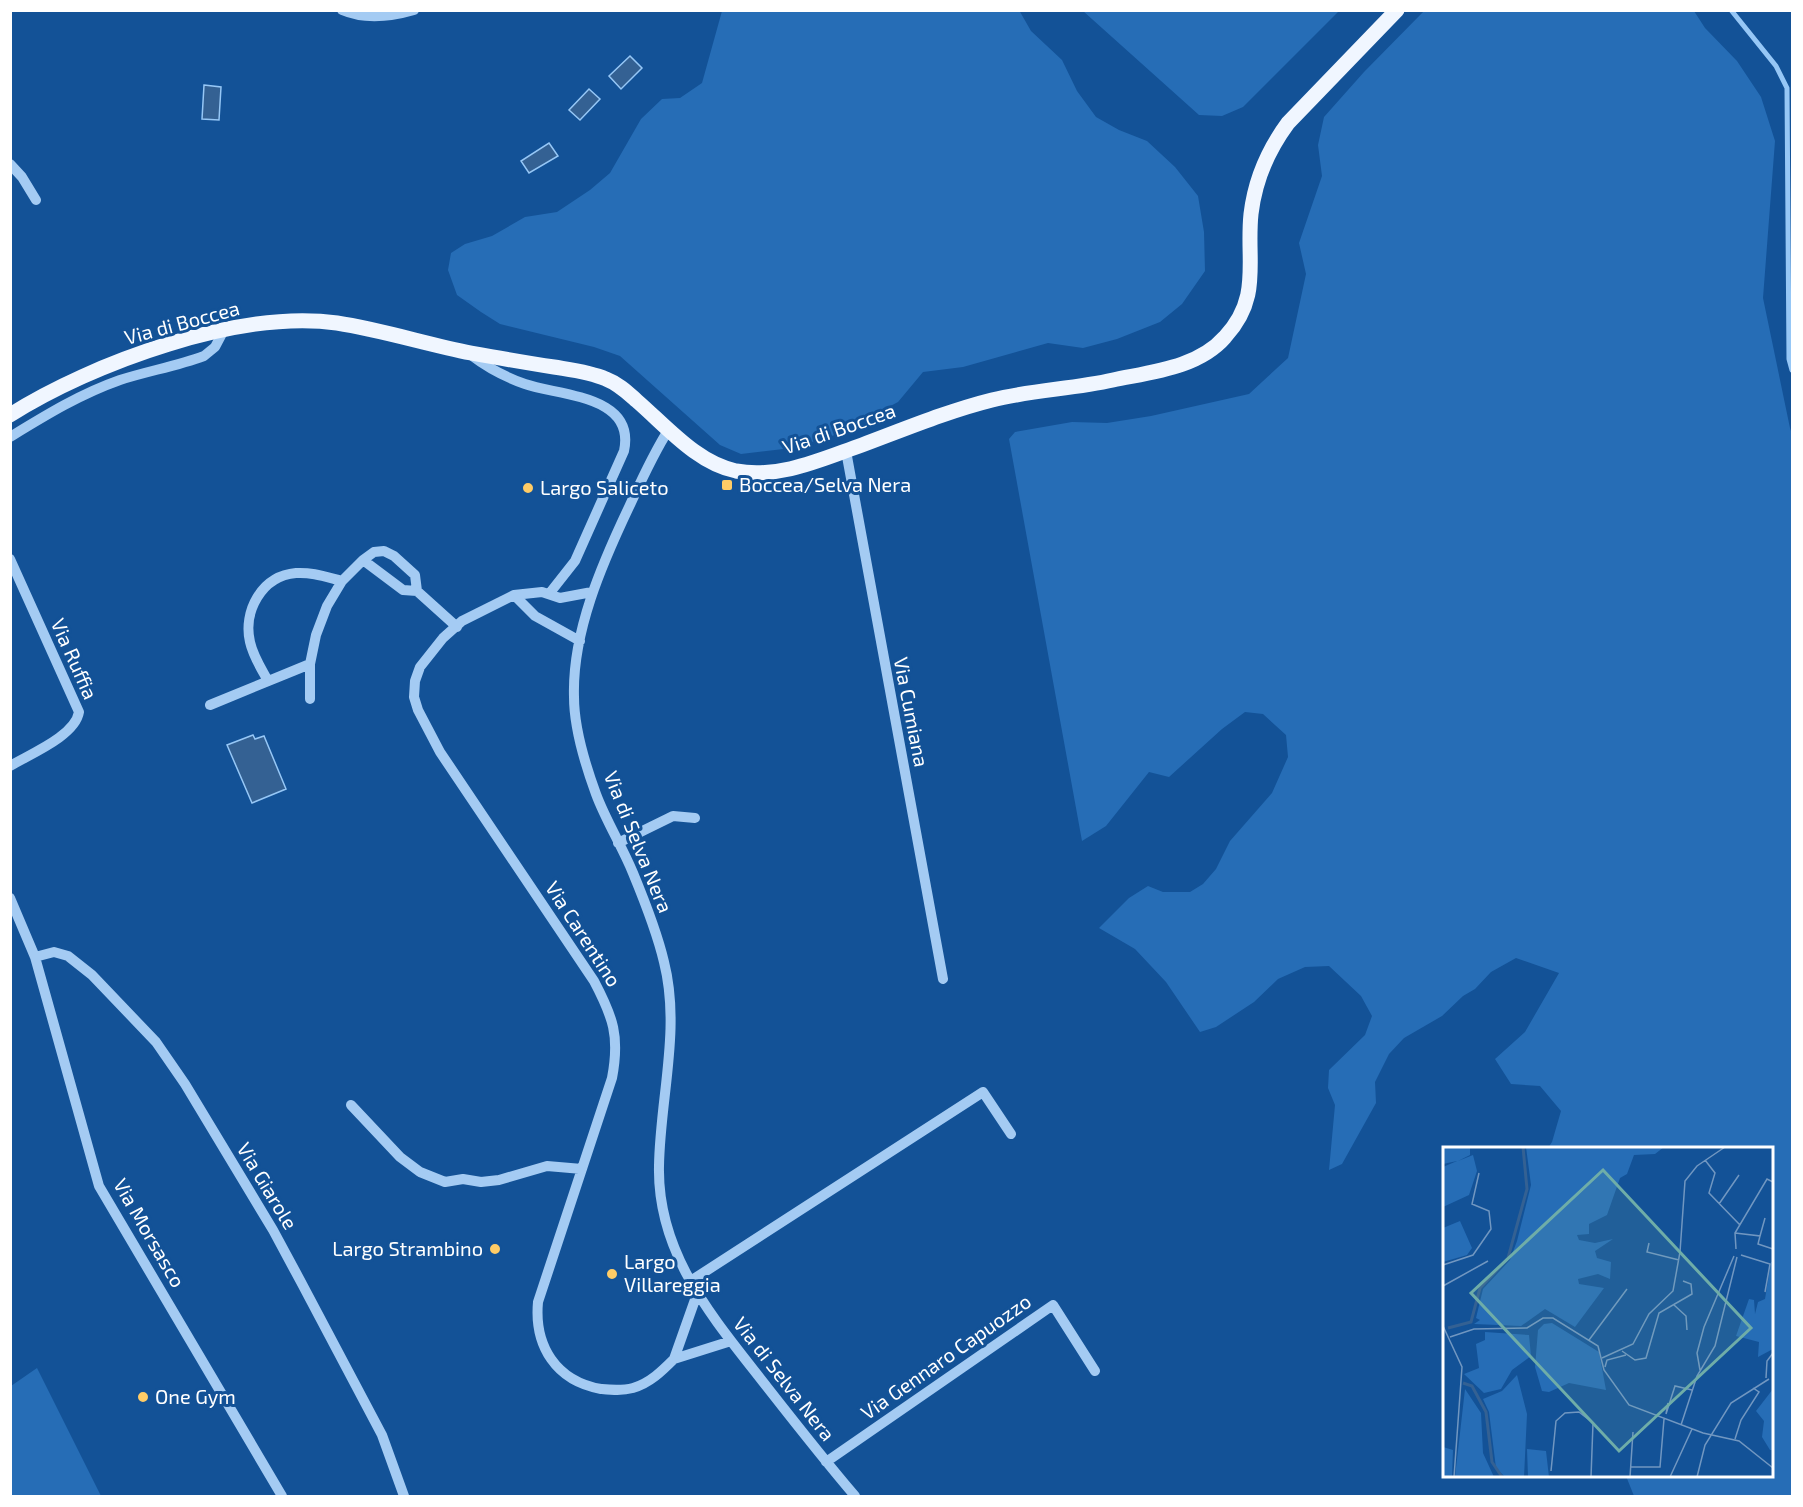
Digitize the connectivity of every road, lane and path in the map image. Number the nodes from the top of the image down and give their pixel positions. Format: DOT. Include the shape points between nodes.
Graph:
graph roads {
  1 [pos="342,10"];
  2 [pos="414,10"];
  3 [pos="1397,10"];
  4 [pos="10,164"];
  5 [pos="36,200"];
  6 [pos="224,330"];
  7 [pos="467,352"];
  8 [pos="13,412"];
  9 [pos="669,429"];
  10 [pos="10,437"];
  11 [pos="846,451"];
  12 [pos="10,559"];
  13 [pos="363,560"];
  14 [pos="13,569"];
  15 [pos="342,581"];
  16 [pos="417,591"];
  17 [pos="592,592"];
  18 [pos="549,594"];
  19 [pos="514,595"];
  20 [pos="456,627"];
  21 [pos="580,641"];
  22 [pos="310,664"];
  23 [pos="268,681"];
  24 [pos="310,699"];
  25 [pos="210,705"];
  26 [pos="10,766"];
  27 [pos="696,818"];
  28 [pos="618,843"];
  29 [pos="10,898"];
  30 [pos="35,957"];
  31 [pos="943,979"];
  32 [pos="351,1105"];
  33 [pos="1011,1134"];
  34 [pos="582,1169"];
  35 [pos="689,1282"];
  36 [pos="697,1294"];
  37 [pos="731,1341"];
  38 [pos="674,1359"];
  39 [pos="1095,1371"];
  40 [pos="826,1462"];
  41 [pos="282,1497"];
  42 [pos="404,1497"];
  43 [pos="855,1497"];
  1 -- 2 [label="street" via="364,16 391,16"];
  3 -- 11 [label="main road, Via di Boccea" via="1288,123 1273,144 1255,188 1248,297 1238,321 1218,345 1189,362 1108,381 993,400"];
  4 -- 5 [label="street"];
  6 -- 7 [label="main road, Via di Boccea" via="297,321 336,323"];
  6 -- 8 [label="main road, Via di Boccea" via="88,374"];
  6 -- 10 [label="street" via="215,347 204,356 87,393"];
  7 -- 9 [label="main road, Via di Boccea" via="585,372 608,380"];
  7 -- 18 [label="street" via="488,368 516,380 596,402 612,412 625,432 624,452 575,561"];
  9 -- 11 [label="main road, Via di Boccea" via="711,462 747,472 777,472"];
  9 -- 17 [label="street, Via di Selva Nera" via="622,520"];
  11 -- 31 [label="street, Via Cumiana"];
  12 -- 14 [label="street, Via Ruffia"];
  13 -- 15 [label="street"];
  13 -- 16 [label="street" via="403,590"];
  13 -- 16 [label="street" via="374,552 394,556 415,575"];
  14 -- 26 [label="street, Via Ruffia" via="79,712 63,735"];
  15 -- 22 [label="street" via="327,606"];
  15 -- 23 [label="street" via="315,573 293,573 275,580 255,599 249,612 250,643"];
  16 -- 20 [label="street"];
  17 -- 18 [label="street, Via Carentino" via="560,598"];
  17 -- 21 [label="street, Via di Selva Nera"];
  18 -- 19 [label="street, Via Carentino"];
  19 -- 20 [label="street, Via Carentino"];
  19 -- 21 [label="street" via="535,616"];
  20 -- 34 [label="street, Via Carentino" via="420,667 415,681 417,710 440,752 594,981 607,1005 615,1035 612,1078"];
  21 -- 28 [label="street, Via di Selva Nera" via="573,698 578,728 596,795"];
  22 -- 23 [label="street"];
  22 -- 24 [label="street"];
  23 -- 25 [label="street"];
  27 -- 28 [label="street" via="673,816"];
  28 -- 35 [label="street, Via di Selva Nera" via="633,873 665,964 670,1045 658,1168 671,1241"];
  29 -- 30 [label="street, Via Morsasco"];
  30 -- 41 [label="street, Via Morsasco" via="99,1186"];
  30 -- 42 [label="street, Via Giarole" via="54,952 68,956 92,975 156,1042 179,1075 301,1282 382,1435"];
  32 -- 34 [label="street" via="400,1157 420,1172 445,1182 499,1180 547,1166"];
  33 -- 35 [label="street" via="983,1092"];
  34 -- 38 [label="street, Via Carentino" via="538,1302 536,1318 542,1344 568,1377 590,1387 612,1390 646,1382"];
  35 -- 36 [label="street, Via di Selva Nera"];
  36 -- 37 [label="street, Via di Selva Nera"];
  36 -- 38 [label="street"];
  37 -- 38 [label="street, Via Carentino"];
  37 -- 40 [label="street, Via di Selva Nera"];
  39 -- 40 [label="street, Via Gennaro Capuozzo" via="1053,1305"];
  40 -- 43 [label="street, Via di Selva Nera"];
}
